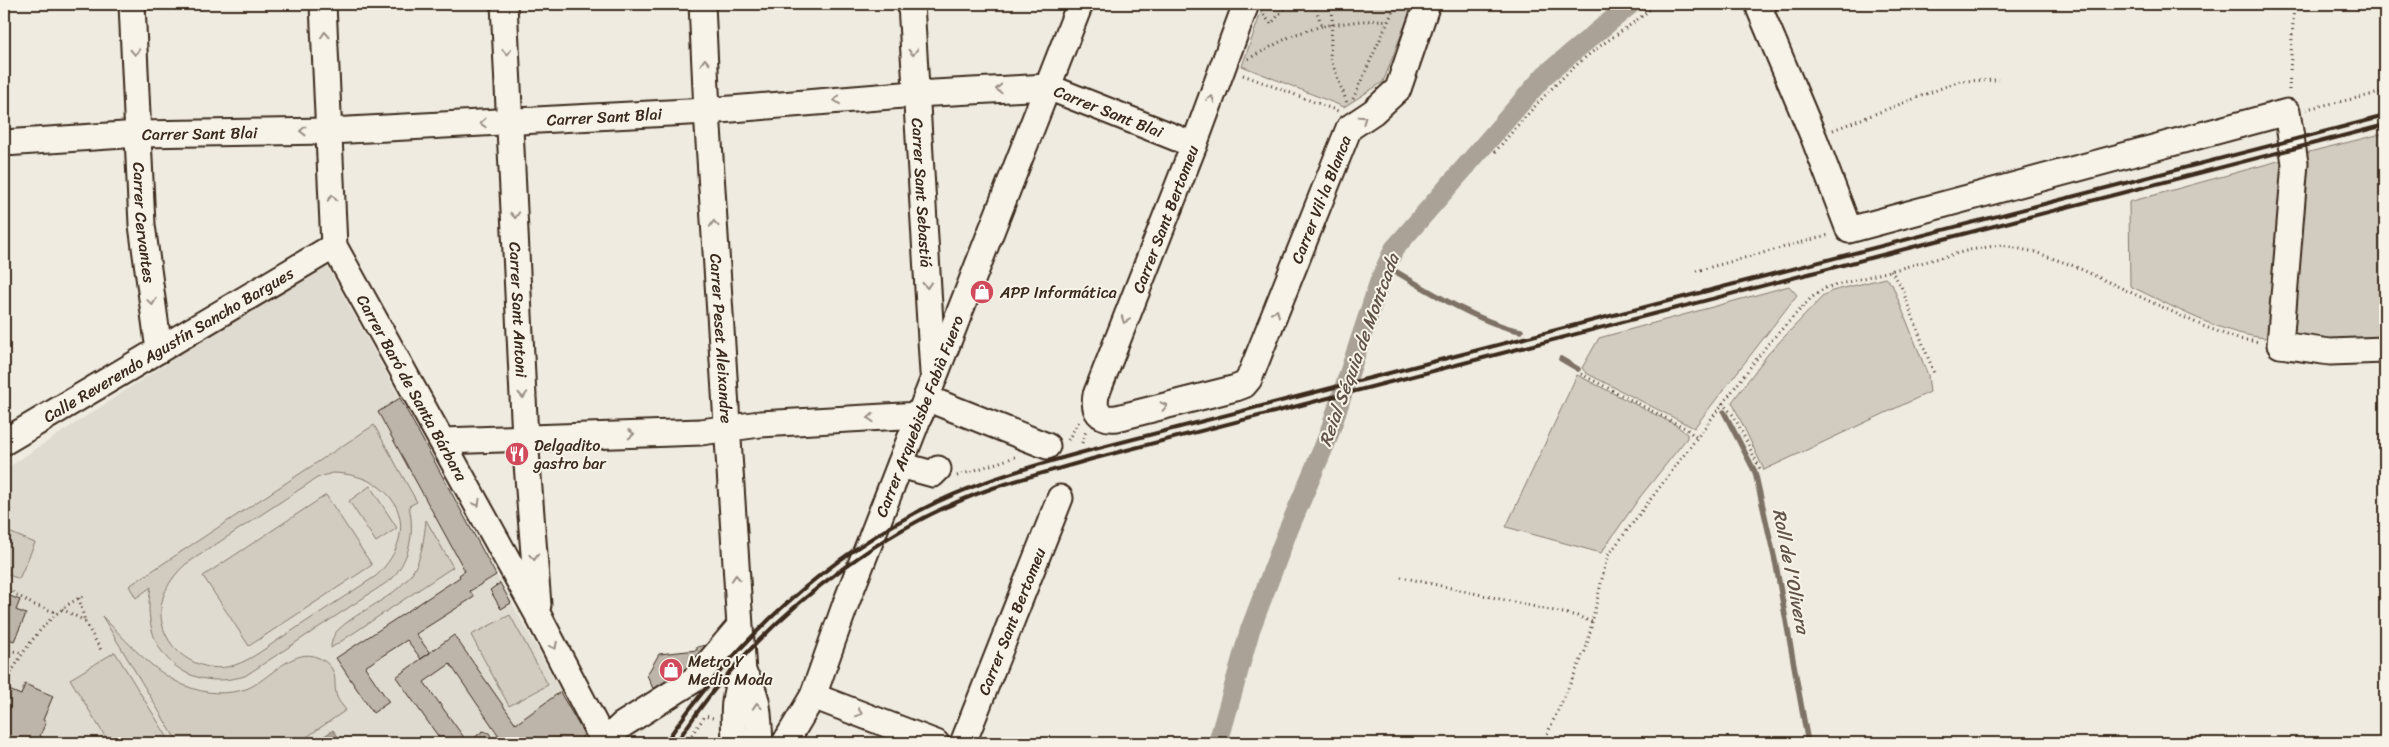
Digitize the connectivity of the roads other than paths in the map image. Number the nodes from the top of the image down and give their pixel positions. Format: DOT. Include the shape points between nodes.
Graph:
graph roads {
  1 [pos="132,4"];
  2 [pos="323,4"];
  3 [pos="504,4"];
  4 [pos="702,4"];
  5 [pos="911,4"];
  6 [pos="1080,4"];
  7 [pos="1246,4"];
  8 [pos="1427,4"];
  9 [pos="1764,4"];
  10 [pos="1048,86"];
  11 [pos="915,94"];
  12 [pos="707,111"];
  13 [pos="511,122"];
  14 [pos="330,131"];
  15 [pos="139,134"];
  16 [pos="4,143"];
  17 [pos="1194,145"];
  18 [pos="334,246"];
  19 [pos="159,350"];
  20 [pos="2385,350"];
  21 [pos="926,398"];
  22 [pos="1117,418"];
  23 [pos="728,427"];
  24 [pos="525,438"];
  25 [pos="443,440"];
  26 [pos="4,442"];
  27 [pos="1047,446"];
  28 [pos="900,465"];
  29 [pos="943,474"];
  30 [pos="1060,498"];
  31 [pos="538,615"];
  32 [pos="739,627"];
  33 [pos="743,673"];
  34 [pos="813,696"];
  35 [pos="604,743"];
  36 [pos="735,743"];
  37 [pos="760,743"];
  38 [pos="785,743"];
  39 [pos="936,743"];
  40 [pos="962,743"];
  1 -- 15 [label="street, Carrer Cervantes, one-way"];
  14 -- 2 [label="street, Carrer Baró de Santa Bárbara, one-way"];
  3 -- 13 [label="street, Carrer Sant Antoni, one-way"];
  12 -- 4 [label="street, Carrer Peset Aleixandre, one-way"];
  5 -- 11 [label="street, Carrer Sant Sebastiá, one-way"];
  6 -- 10 [label="street, Carrer Arquebisbe Fabià Fuero"];
  17 -- 7 [label="street, Carrer Sant Bertomeu, one-way"];
  22 -- 8 [label="street, Carrer Vil·la Blanca, one-way" via="1244,385 1258,358 1349,128 1398,89"];
  9 -- 20 [label="street" via="1760,10 1849,230 2288,112 2295,163 2280,346 2330,352"];
  10 -- 11 [label="street, Carrer Sant Blai, one-way"];
  10 -- 17 [label="street, Carrer Sant Blai"];
  10 -- 21 [label="street, Carrer Arquebisbe Fabià Fuero"];
  11 -- 12 [label="street, Carrer Sant Blai, one-way"];
  11 -- 21 [label="street, Carrer Sant Sebastiá, one-way"];
  12 -- 13 [label="street, Carrer Sant Blai"];
  23 -- 12 [label="street, Carrer Peset Aleixandre, one-way"];
  13 -- 14 [label="street, Carrer Sant Blai, one-way"];
  13 -- 24 [label="street, Carrer Sant Antoni, one-way"];
  14 -- 15 [label="street, Carrer Sant Blai, one-way"];
  18 -- 14 [label="street, Carrer Baró de Santa Bárbara, one-way"];
  15 -- 16 [label="street, Carrer Sant Blai"];
  15 -- 19 [label="street, Carrer Cervantes, one-way" via="142,225"];
  17 -- 22 [label="street, Carrer Sant Bertomeu, one-way" via="1096,395 1096,413"];
  18 -- 19 [label="street, Calle Reverendo Agustín Sancho Bargues"];
  18 -- 25 [label="street, Carrer Baró de Santa Bárbara"];
  19 -- 26 [label="street, Calle Reverendo Agustín Sancho Bargues"];
  21 -- 23 [label="street, one-way"];
  21 -- 27 [label="street"];
  21 -- 28 [label="street, Carrer Arquebisbe Fabià Fuero"];
  24 -- 23 [label="street, one-way" via="701,432"];
  32 -- 23 [label="street, Carrer Peset Aleixandre, one-way"];
  24 -- 25 [label="street"];
  24 -- 31 [label="street, Carrer Sant Antoni, one-way"];
  25 -- 31 [label="street, Carrer Baró de Santa Bárbara, one-way"];
  28 -- 29 [label="street" via="926,474"];
  28 -- 34 [label="street, Carrer Arquebisbe Fabià Fuero"];
  30 -- 40 [label="street, Carrer Sant Bertomeu"];
  31 -- 35 [label="street, Carrer Baró de Santa Bárbara, one-way"];
  32 -- 33 [label="street, Carrer Peset Aleixandre"];
  32 -- 35 [label="street" via="695,679 622,725"];
  33 -- 36 [label="street" via="737,685 733,709"];
  37 -- 33 [label="street, one-way" via="756,696"];
  34 -- 38 [label="street, Carrer Arquebisbe Fabià Fuero"];
  34 -- 39 [label="street, one-way"];
}
